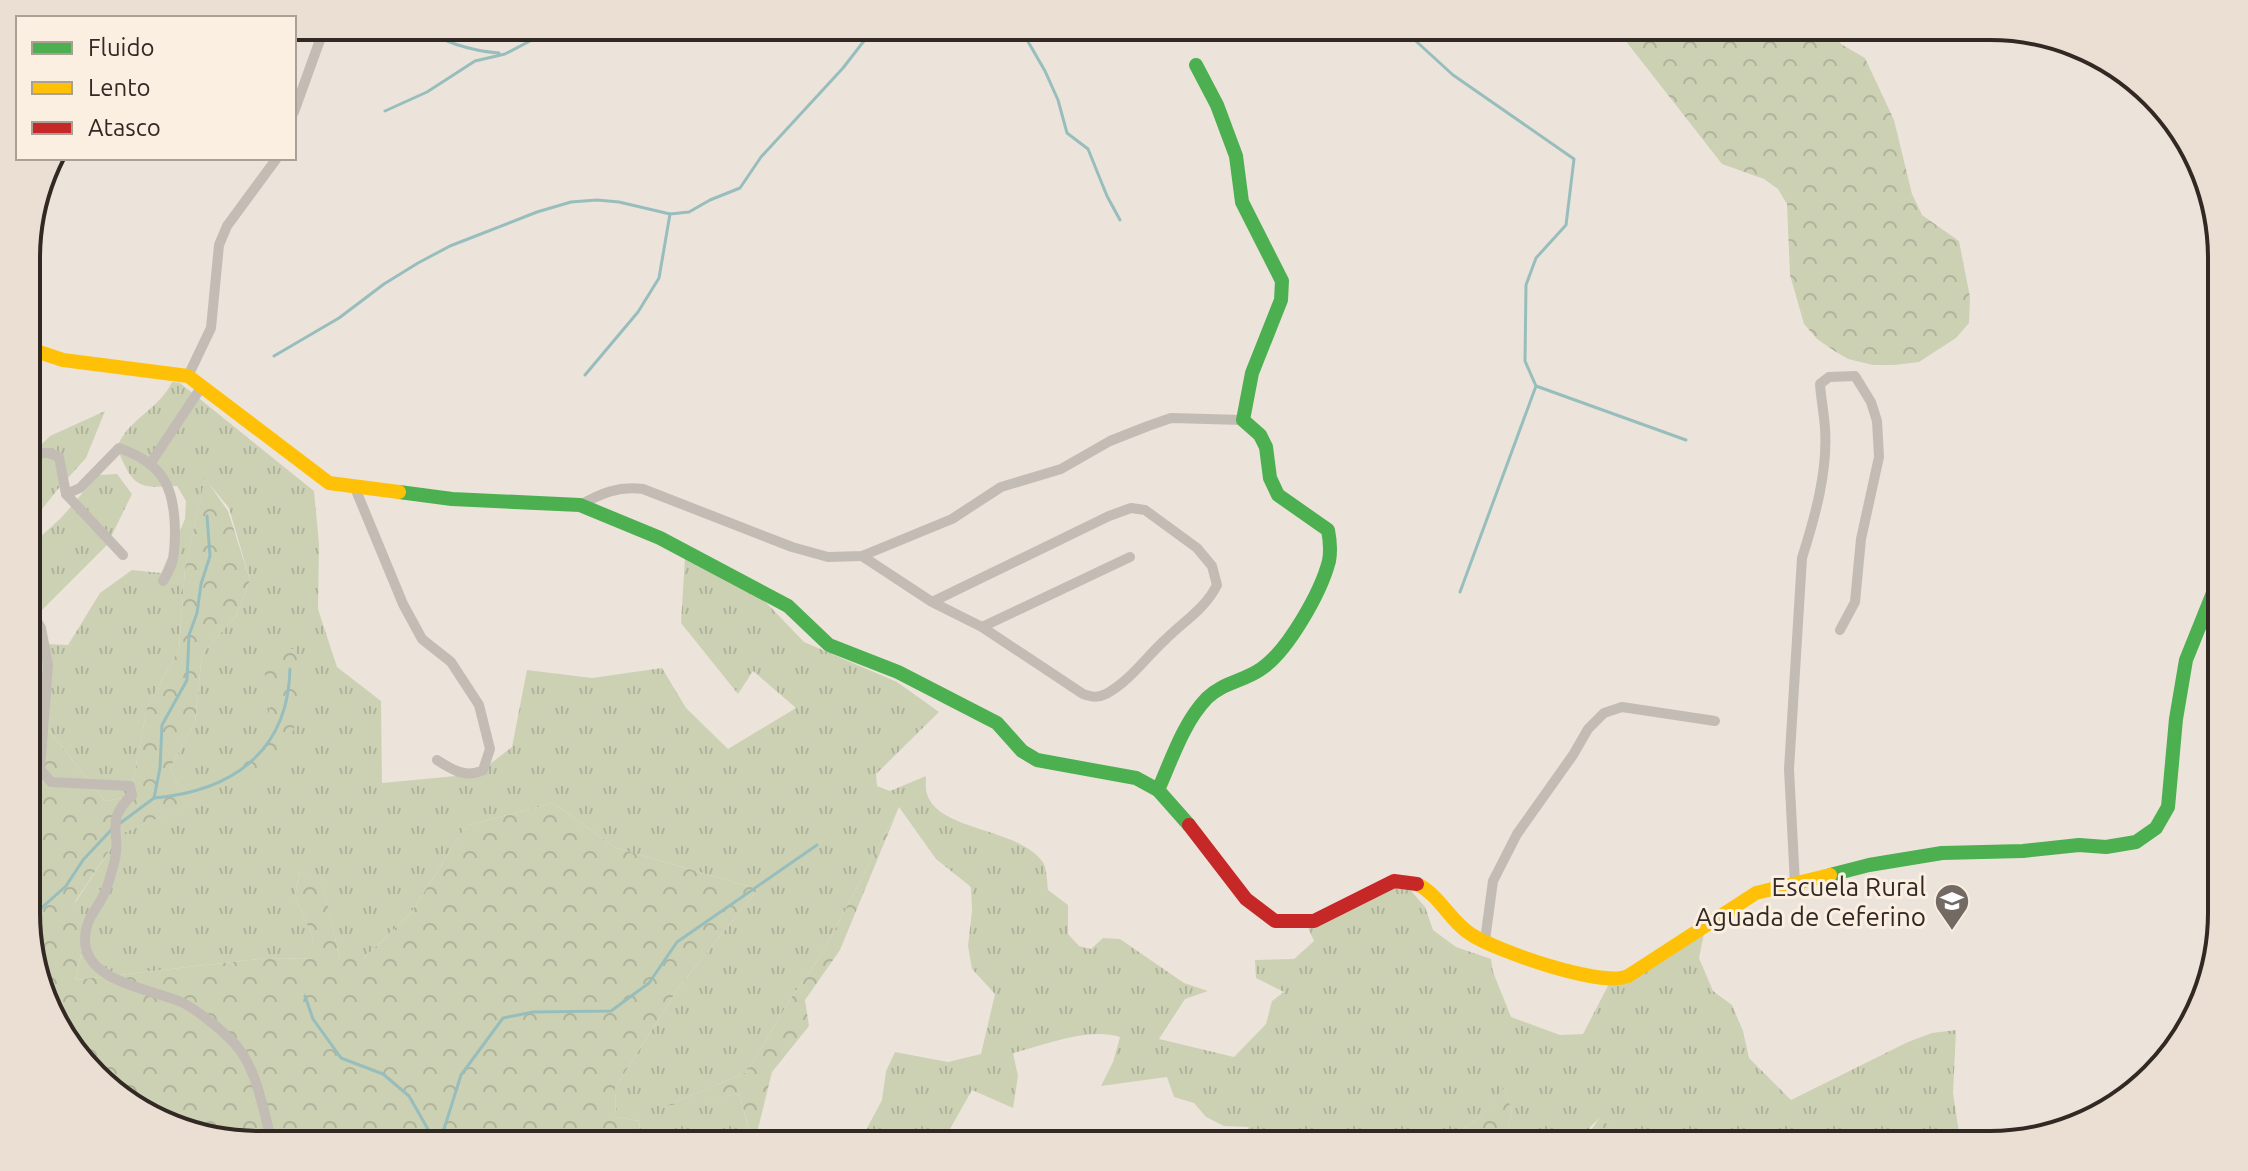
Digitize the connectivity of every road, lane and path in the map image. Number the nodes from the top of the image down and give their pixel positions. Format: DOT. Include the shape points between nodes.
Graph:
graph roads {
  1 [pos="320,40"];
  2 [pos="1196,65"];
  3 [pos="296,106"];
  4 [pos="276,160"];
  5 [pos="40,352"];
  6 [pos="188,376"];
  7 [pos="202,386"];
  8 [pos="1243,420"];
  9 [pos="40,453"];
  10 [pos="150,464"];
  11 [pos="355,488"];
  12 [pos="66,494"];
  13 [pos="580,505"];
  14 [pos="123,555"];
  15 [pos="862,556"];
  16 [pos="1130,557"];
  17 [pos="163,581"];
  18 [pos="932,602"];
  19 [pos="2208,605"];
  20 [pos="40,626"];
  21 [pos="982,627"];
  22 [pos="1840,630"];
  23 [pos="1715,721"];
  24 [pos="42,735"];
  25 [pos="40,737"];
  26 [pos="437,760"];
  27 [pos="40,769"];
  28 [pos="40,769"];
  29 [pos="1158,790"];
  30 [pos="1795,884"];
  31 [pos="1485,940"];
  32 [pos="269,1131"];
  1 -- 3 [label="street"];
  2 -- 8 [label="street" via="1236,156 1242,202 1282,281 1281,300 1252,373"];
  4 -- 6 [label="street" via="219,245 211,328"];
  5 -- 6 [label="street"];
  6 -- 7 [label="street"];
  7 -- 10 [label="street"];
  7 -- 11 [label="street" via="315,474"];
  8 -- 15 [label="street" via="1171,418 1148,426 1061,469 1001,487 952,519"];
  8 -- 29 [label="street" via="1266,447 1278,495 1328,530 1327,568 1295,632 1271,660 1218,687 1190,718"];
  9 -- 12 [label="street" via="59,457"];
  10 -- 12 [label="street" via="119,448 80,488"];
  10 -- 17 [label="street" via="169,485 175,506 174,563"];
  11 -- 13 [label="street"];
  11 -- 26 [label="street" via="422,639 451,662 479,705 490,749 483,770 457,771"];
  12 -- 14 [label="street"];
  13 -- 15 [label="street" via="612,490 643,489 792,547 828,557"];
  13 -- 29 [label="street" via="660,538 769,595 829,645 898,672 997,723 1037,760 1136,778"];
  15 -- 18 [label="street"];
  16 -- 21 [label="street"];
  18 -- 21 [label="street"];
  18 -- 21 [label="street" via="1131,508 1145,510 1197,548 1215,572 1217,585 1194,615 1129,677 1093,698"];
  19 -- 30 [label="street" via="2186,660 2168,807 2156,828 2136,842 1942,853"];
  20 -- 24 [label="street" via="48,665"];
  22 -- 30 [label="street" via="1855,602 1861,539 1879,457 1877,421 1855,376 1829,377 1820,384 1825,430 1813,525 1802,558 1789,769"];
  23 -- 31 [label="street" via="1622,707 1604,713 1517,834 1493,881"];
  24 -- 25 [label="street"];
  24 -- 27 [label="street"];
  28 -- 32 [label="street" via="51,782 130,786 132,795 114,820 118,852 104,895 88,917 89,957 101,972 183,1003 235,1043 250,1068"];
  29 -- 31 [label="street" via="1246,899 1275,921 1314,921 1394,881 1409,880 1423,884 1457,923"];
  30 -- 31 [label="street" via="1756,893 1616,980 1535,960"];
}
